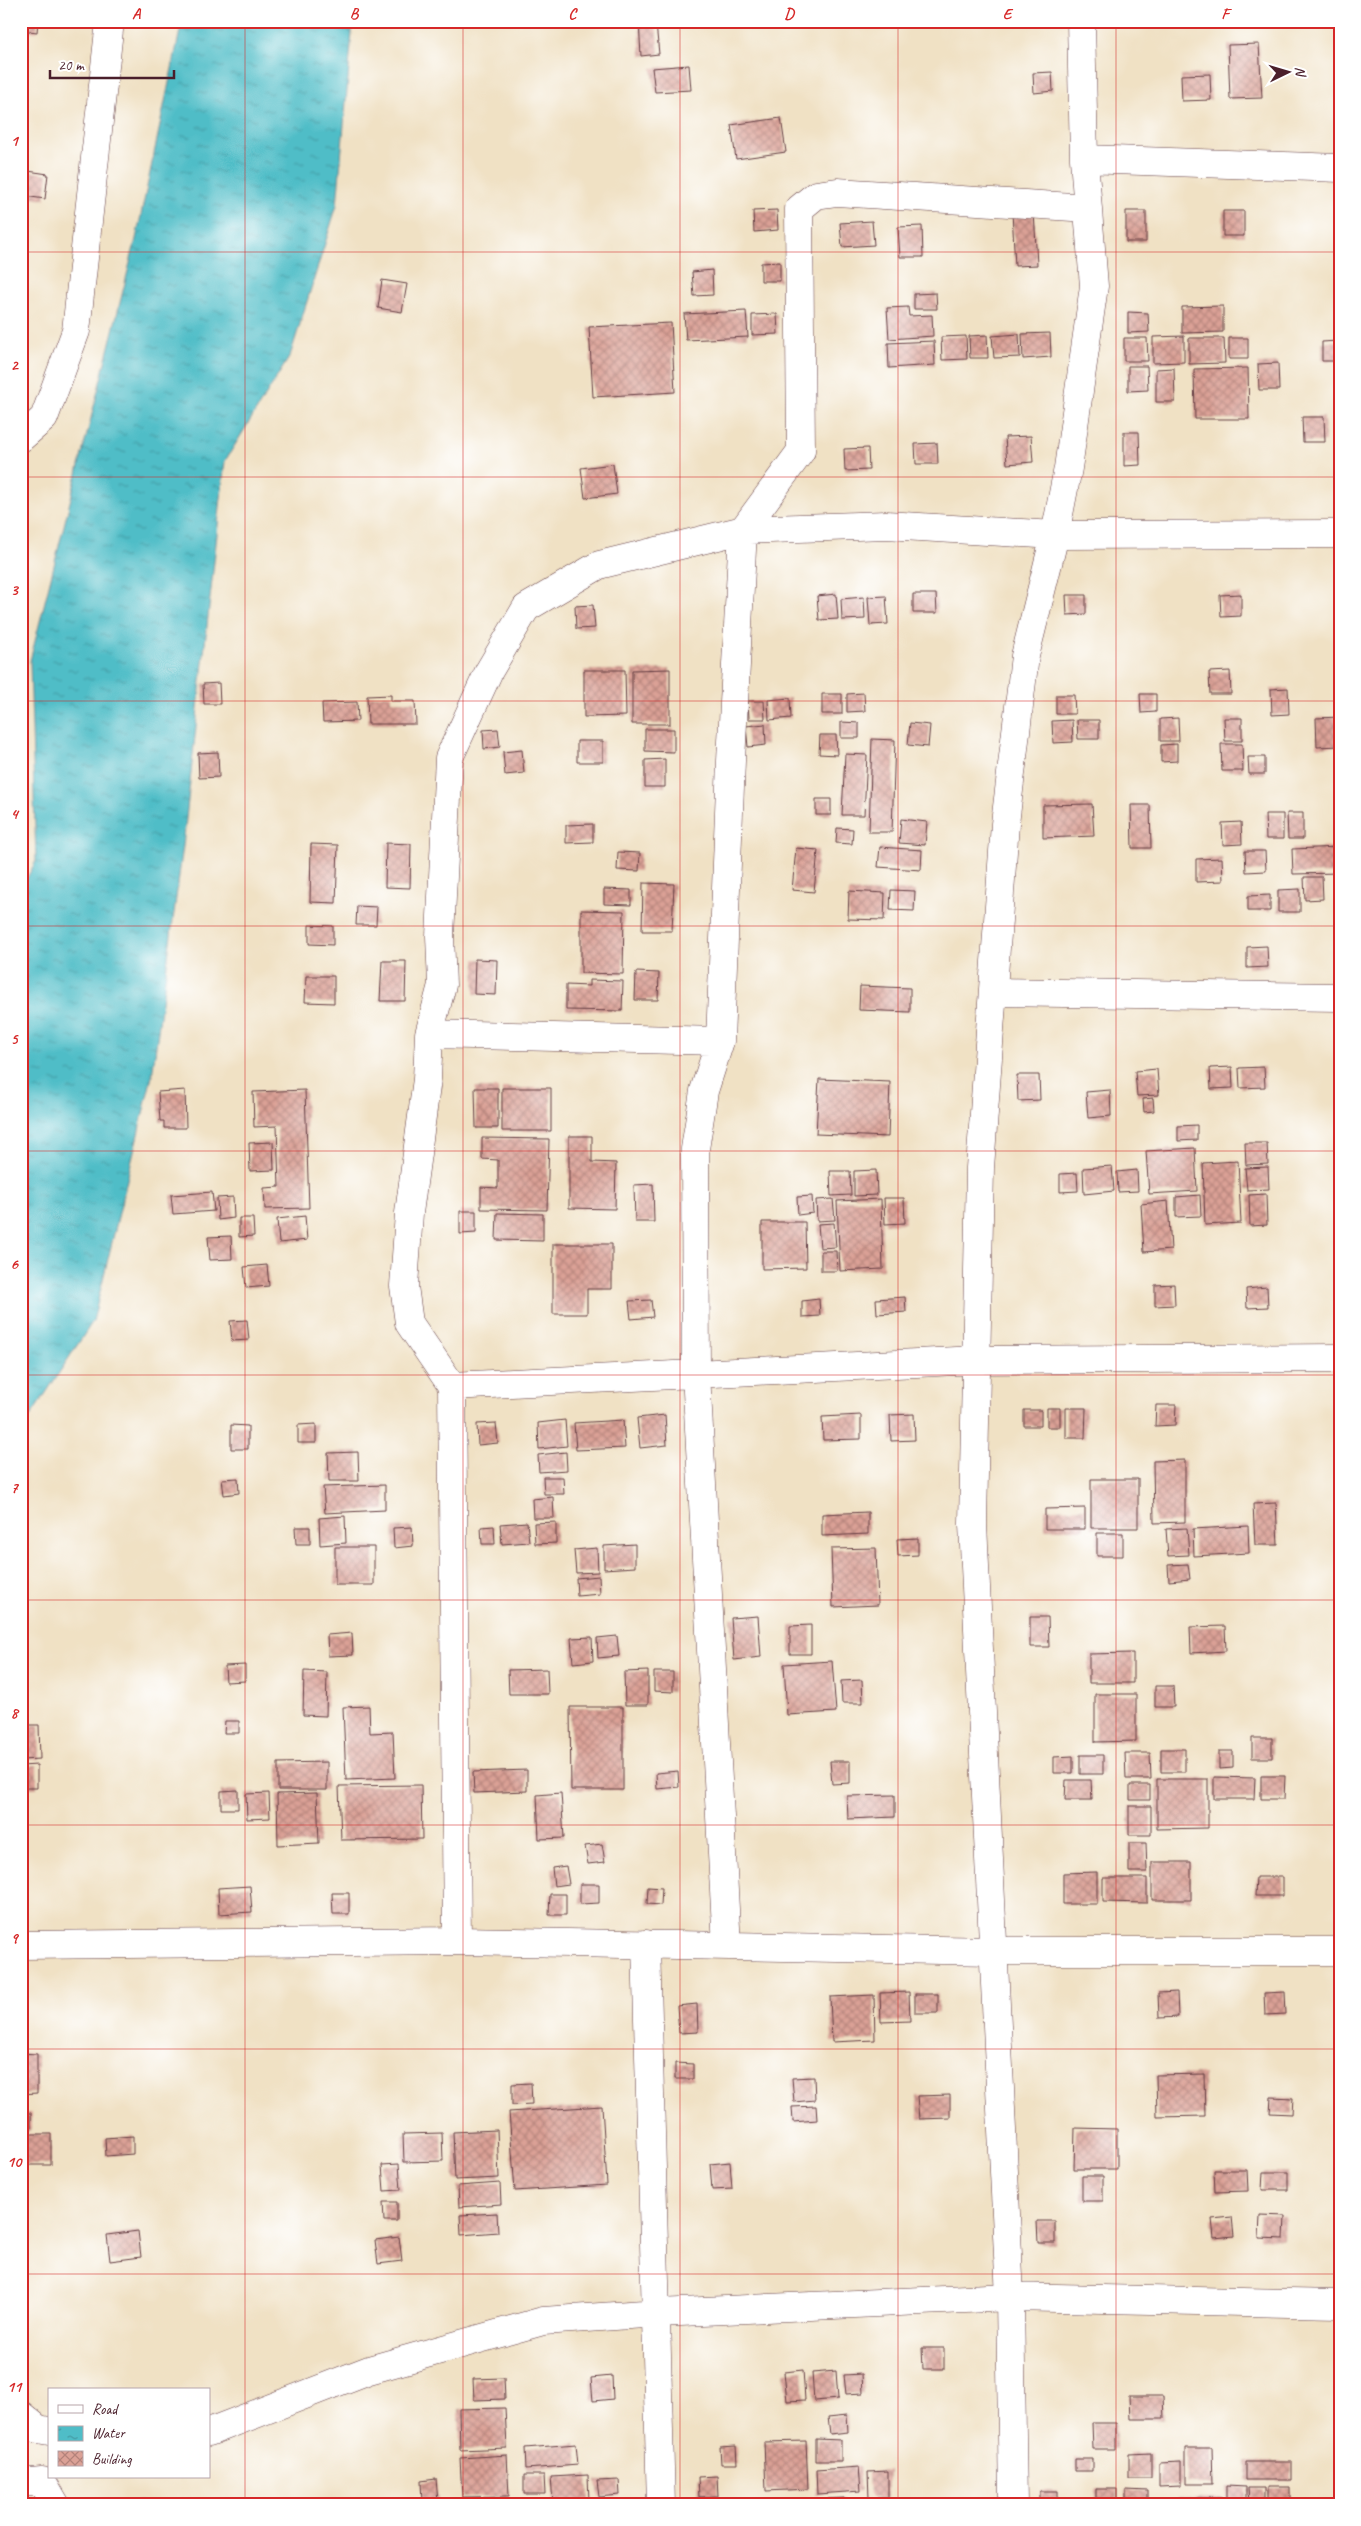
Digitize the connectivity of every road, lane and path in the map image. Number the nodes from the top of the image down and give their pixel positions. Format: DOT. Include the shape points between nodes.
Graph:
graph roads {
  1 [pos="110,21"];
  2 [pos="1081,21"];
  3 [pos="1084,159"];
  4 [pos="1340,168"];
  5 [pos="1088,208"];
  6 [pos="21,438"];
  7 [pos="743,530"];
  8 [pos="1340,534"];
  9 [pos="1055,535"];
  10 [pos="993,992"];
  11 [pos="1340,997"];
  12 [pos="429,1034"];
  13 [pos="720,1041"];
  14 [pos="1340,1358"];
  15 [pos="976,1360"];
  16 [pos="696,1373"];
  17 [pos="452,1386"];
  18 [pos="457,1941"];
  19 [pos="646,1944"];
  20 [pos="21,1945"];
  21 [pos="727,1946"];
  22 [pos="1340,1950"];
  23 [pos="994,1951"];
  24 [pos="1010,2297"];
  25 [pos="1340,2304"];
  26 [pos="658,2313"];
  27 [pos="21,2415"];
  28 [pos="48,2431"];
  29 [pos="210,2432"];
  30 [pos="21,2483"];
  31 [pos="56,2505"];
  32 [pos="661,2505"];
  33 [pos="1012,2505"];
  1 -- 6 [label="street" via="76,331 44,418"];
  2 -- 3 [label="street"];
  3 -- 4 [label="street"];
  3 -- 5 [label="street"];
  5 -- 7 [label="street" via="837,192 816,195 799,209 801,451"];
  5 -- 9 [label="street" via="1094,286"];
  7 -- 9 [label="street" via="886,525"];
  7 -- 12 [label="street" via="599,565 526,608 489,671 449,758 440,936 442,985"];
  7 -- 13 [label="street"];
  8 -- 9 [label="street"];
  9 -- 10 [label="street" via="1025,656 1005,824"];
  10 -- 11 [label="street"];
  10 -- 15 [label="street" via="980,1168"];
  12 -- 13 [label="street"];
  12 -- 17 [label="street" via="404,1286 409,1323"];
  13 -- 16 [label="street" via="704,1091 695,1149"];
  14 -- 15 [label="street"];
  15 -- 16 [label="street"];
  15 -- 23 [label="street" via="973,1524"];
  16 -- 17 [label="street"];
  16 -- 21 [label="street"];
  17 -- 18 [label="street"];
  18 -- 19 [label="street"];
  18 -- 20 [label="street"];
  19 -- 21 [label="street"];
  19 -- 26 [label="street"];
  21 -- 23 [label="street"];
  22 -- 23 [label="street"];
  23 -- 24 [label="street"];
  24 -- 25 [label="street"];
  24 -- 26 [label="street"];
  24 -- 33 [label="street"];
  26 -- 29 [label="street" via="543,2321 369,2370"];
  26 -- 32 [label="street"];
  27 -- 28 [label="street" via="38,2429"];
  30 -- 31 [label="street" via="42,2481"];
}
